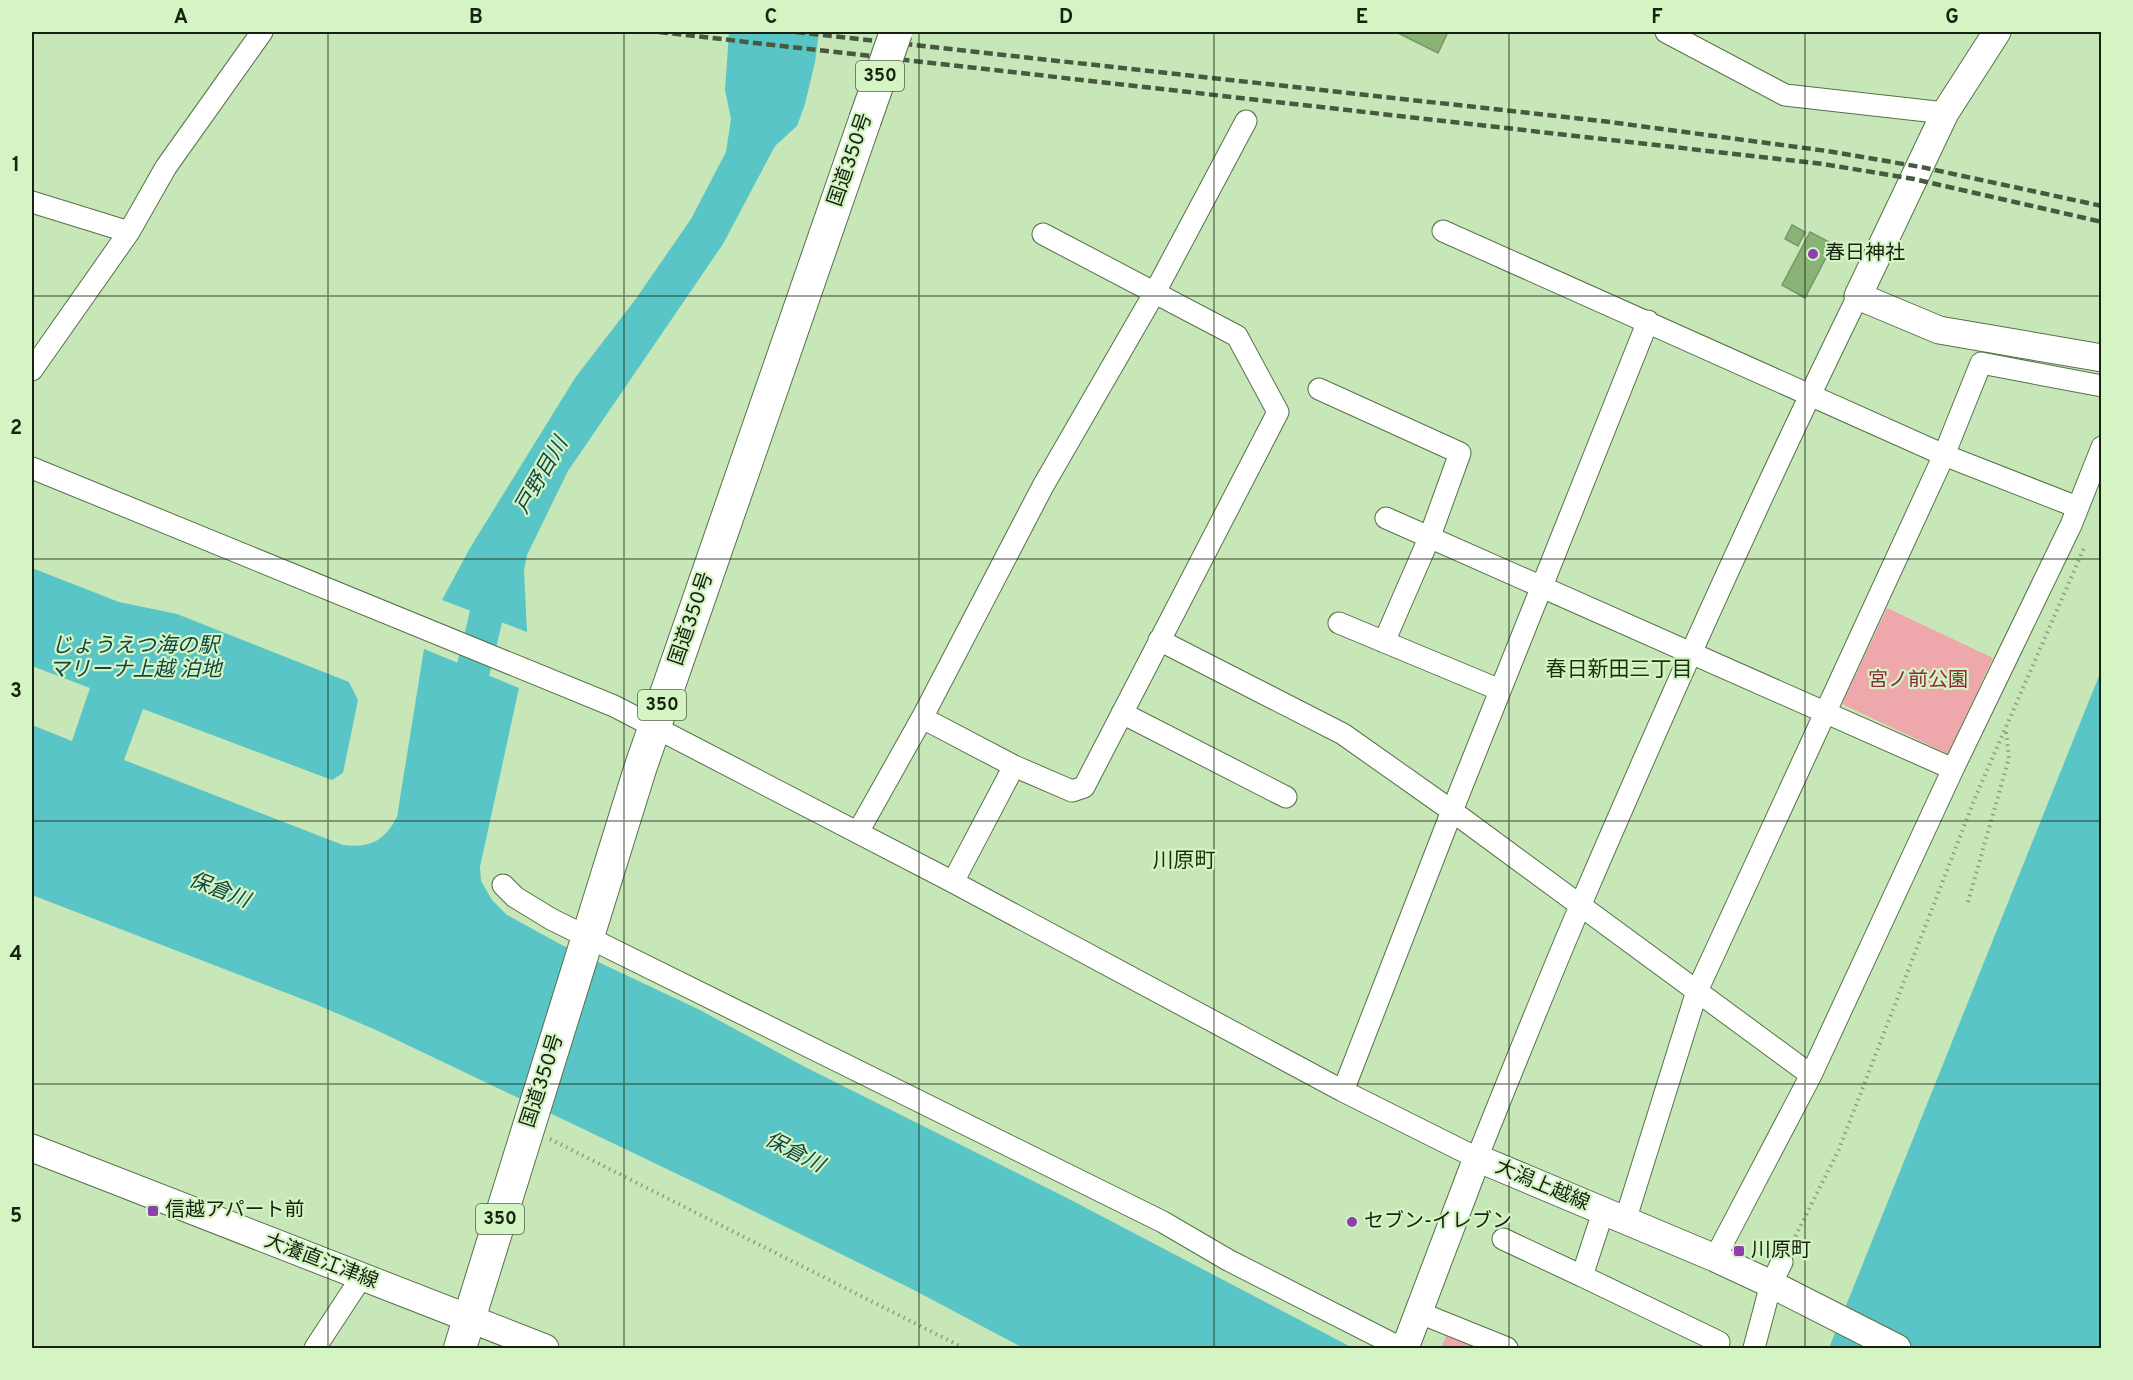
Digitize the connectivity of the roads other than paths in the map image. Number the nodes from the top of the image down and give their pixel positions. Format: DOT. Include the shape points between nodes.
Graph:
graph roads {
  1 [pos="262,32"];
  2 [pos="896,32"];
  3 [pos="1666,32"];
  4 [pos="1997,32"];
  5 [pos="1945,113"];
  6 [pos="1246,121"];
  7 [pos="32,202"];
  8 [pos="1443,231"];
  9 [pos="129,232"];
  10 [pos="1043,234"];
  11 [pos="1155,292"];
  12 [pos="1858,296"];
  13 [pos="1647,321"];
  14 [pos="2102,358"];
  15 [pos="32,370"];
  16 [pos="2102,386"];
  17 [pos="1319,389"];
  18 [pos="1809,395"];
  19 [pos="2102,447"];
  20 [pos="1944,454"];
  21 [pos="32,468"];
  22 [pos="2077,507"];
  23 [pos="1386,518"];
  24 [pos="1430,536"];
  25 [pos="1542,587"];
  26 [pos="1340,623"];
  27 [pos="1159,640"];
  28 [pos="1384,642"];
  29 [pos="1691,654"];
  30 [pos="1500,690"];
  31 [pos="1825,711"];
  32 [pos="1122,713"];
  33 [pos="922,717"];
  34 [pos="654,726"];
  35 [pos="1014,766"];
  36 [pos="1953,769"];
  37 [pos="1286,797"];
  38 [pos="1452,811"];
  39 [pos="858,832"];
  40 [pos="953,882"];
  41 [pos="503,885"];
  42 [pos="1580,905"];
  43 [pos="587,943"];
  44 [pos="1697,991"];
  45 [pos="1811,1075"];
  46 [pos="1343,1091"];
  47 [pos="32,1148"];
  48 [pos="1477,1158"];
  49 [pos="1614,1216"];
  50 [pos="1503,1239"];
  51 [pos="1715,1258"];
  52 [pos="1582,1276"];
  53 [pos="361,1278"];
  54 [pos="1782,1281"];
  55 [pos="1420,1313"];
  56 [pos="469,1318"];
  57 [pos="315,1348"];
  58 [pos="460,1348"];
  59 [pos="545,1348"];
  60 [pos="1403,1348"];
  61 [pos="1507,1348"];
  62 [pos="1718,1348"];
  63 [pos="1754,1348"];
  64 [pos="1897,1348"];
  1 -- 9 [label="street" via="166,167"];
  2 -- 34 [label="highway, 国道350号 / 350, bridge"];
  3 -- 5 [label="street" via="1785,95"];
  4 -- 5 [label="main road"];
  5 -- 12 [label="main road"];
  6 -- 11 [label="street"];
  7 -- 9 [label="street"];
  8 -- 13 [label="street"];
  9 -- 15 [label="street"];
  10 -- 11 [label="street"];
  11 -- 27 [label="street" via="1237,336 1278,412"];
  11 -- 33 [label="street" via="1043,486"];
  12 -- 14 [label="main road" via="1939,330"];
  12 -- 18 [label="street"];
  13 -- 18 [label="street"];
  13 -- 25 [label="street"];
  16 -- 20 [label="street" via="1981,363"];
  17 -- 24 [label="street" via="1460,453"];
  18 -- 20 [label="street"];
  18 -- 29 [label="street"];
  19 -- 22 [label="street"];
  20 -- 22 [label="street"];
  20 -- 31 [label="street"];
  21 -- 34 [label="street" via="614,706"];
  22 -- 36 [label="street"];
  23 -- 24 [label="street"];
  24 -- 25 [label="street"];
  24 -- 28 [label="street"];
  25 -- 29 [label="street"];
  25 -- 30 [label="street"];
  26 -- 28 [label="street"];
  27 -- 32 [label="street"];
  27 -- 38 [label="street" via="1343,734"];
  28 -- 30 [label="street"];
  29 -- 31 [label="street"];
  29 -- 42 [label="street"];
  30 -- 38 [label="street"];
  31 -- 36 [label="street"];
  31 -- 44 [label="street"];
  32 -- 35 [label="street" via="1084,787 1072,791"];
  32 -- 37 [label="street"];
  33 -- 35 [label="street"];
  33 -- 39 [label="street"];
  34 -- 39 [label="street"];
  34 -- 43 [label="highway, 国道350号 / 350"];
  35 -- 40 [label="street"];
  36 -- 45 [label="street"];
  38 -- 42 [label="street"];
  38 -- 46 [label="street"];
  39 -- 40 [label="street"];
  40 -- 46 [label="street"];
  41 -- 43 [label="street" via="515,897"];
  42 -- 44 [label="street"];
  42 -- 48 [label="street"];
  43 -- 56 [label="highway, 国道350号 / 350"];
  43 -- 60 [label="street" via="1163,1222 1228,1260"];
  44 -- 45 [label="street"];
  44 -- 49 [label="street"];
  45 -- 51 [label="street"];
  46 -- 48 [label="street"];
  47 -- 53 [label="main road, 大瀁直江津線"];
  48 -- 49 [label="main road, 大潟上越線"];
  48 -- 55 [label="main road, 大潟上越線"];
  49 -- 51 [label="main road, 大潟上越線"];
  49 -- 52 [label="street"];
  50 -- 52 [label="street"];
  51 -- 54 [label="main road, 大潟上越線"];
  52 -- 62 [label="street" via="1719,1342"];
  53 -- 56 [label="main road, 大瀁直江津線"];
  53 -- 57 [label="street"];
  54 -- 63 [label="street"];
  54 -- 64 [label="main road, 大潟上越線"];
  55 -- 60 [label="main road, 大潟上越線"];
  55 -- 61 [label="street"];
  56 -- 58 [label="highway, 国道350号 / 350"];
  56 -- 59 [label="main road, 大瀁直江津線"];
}
